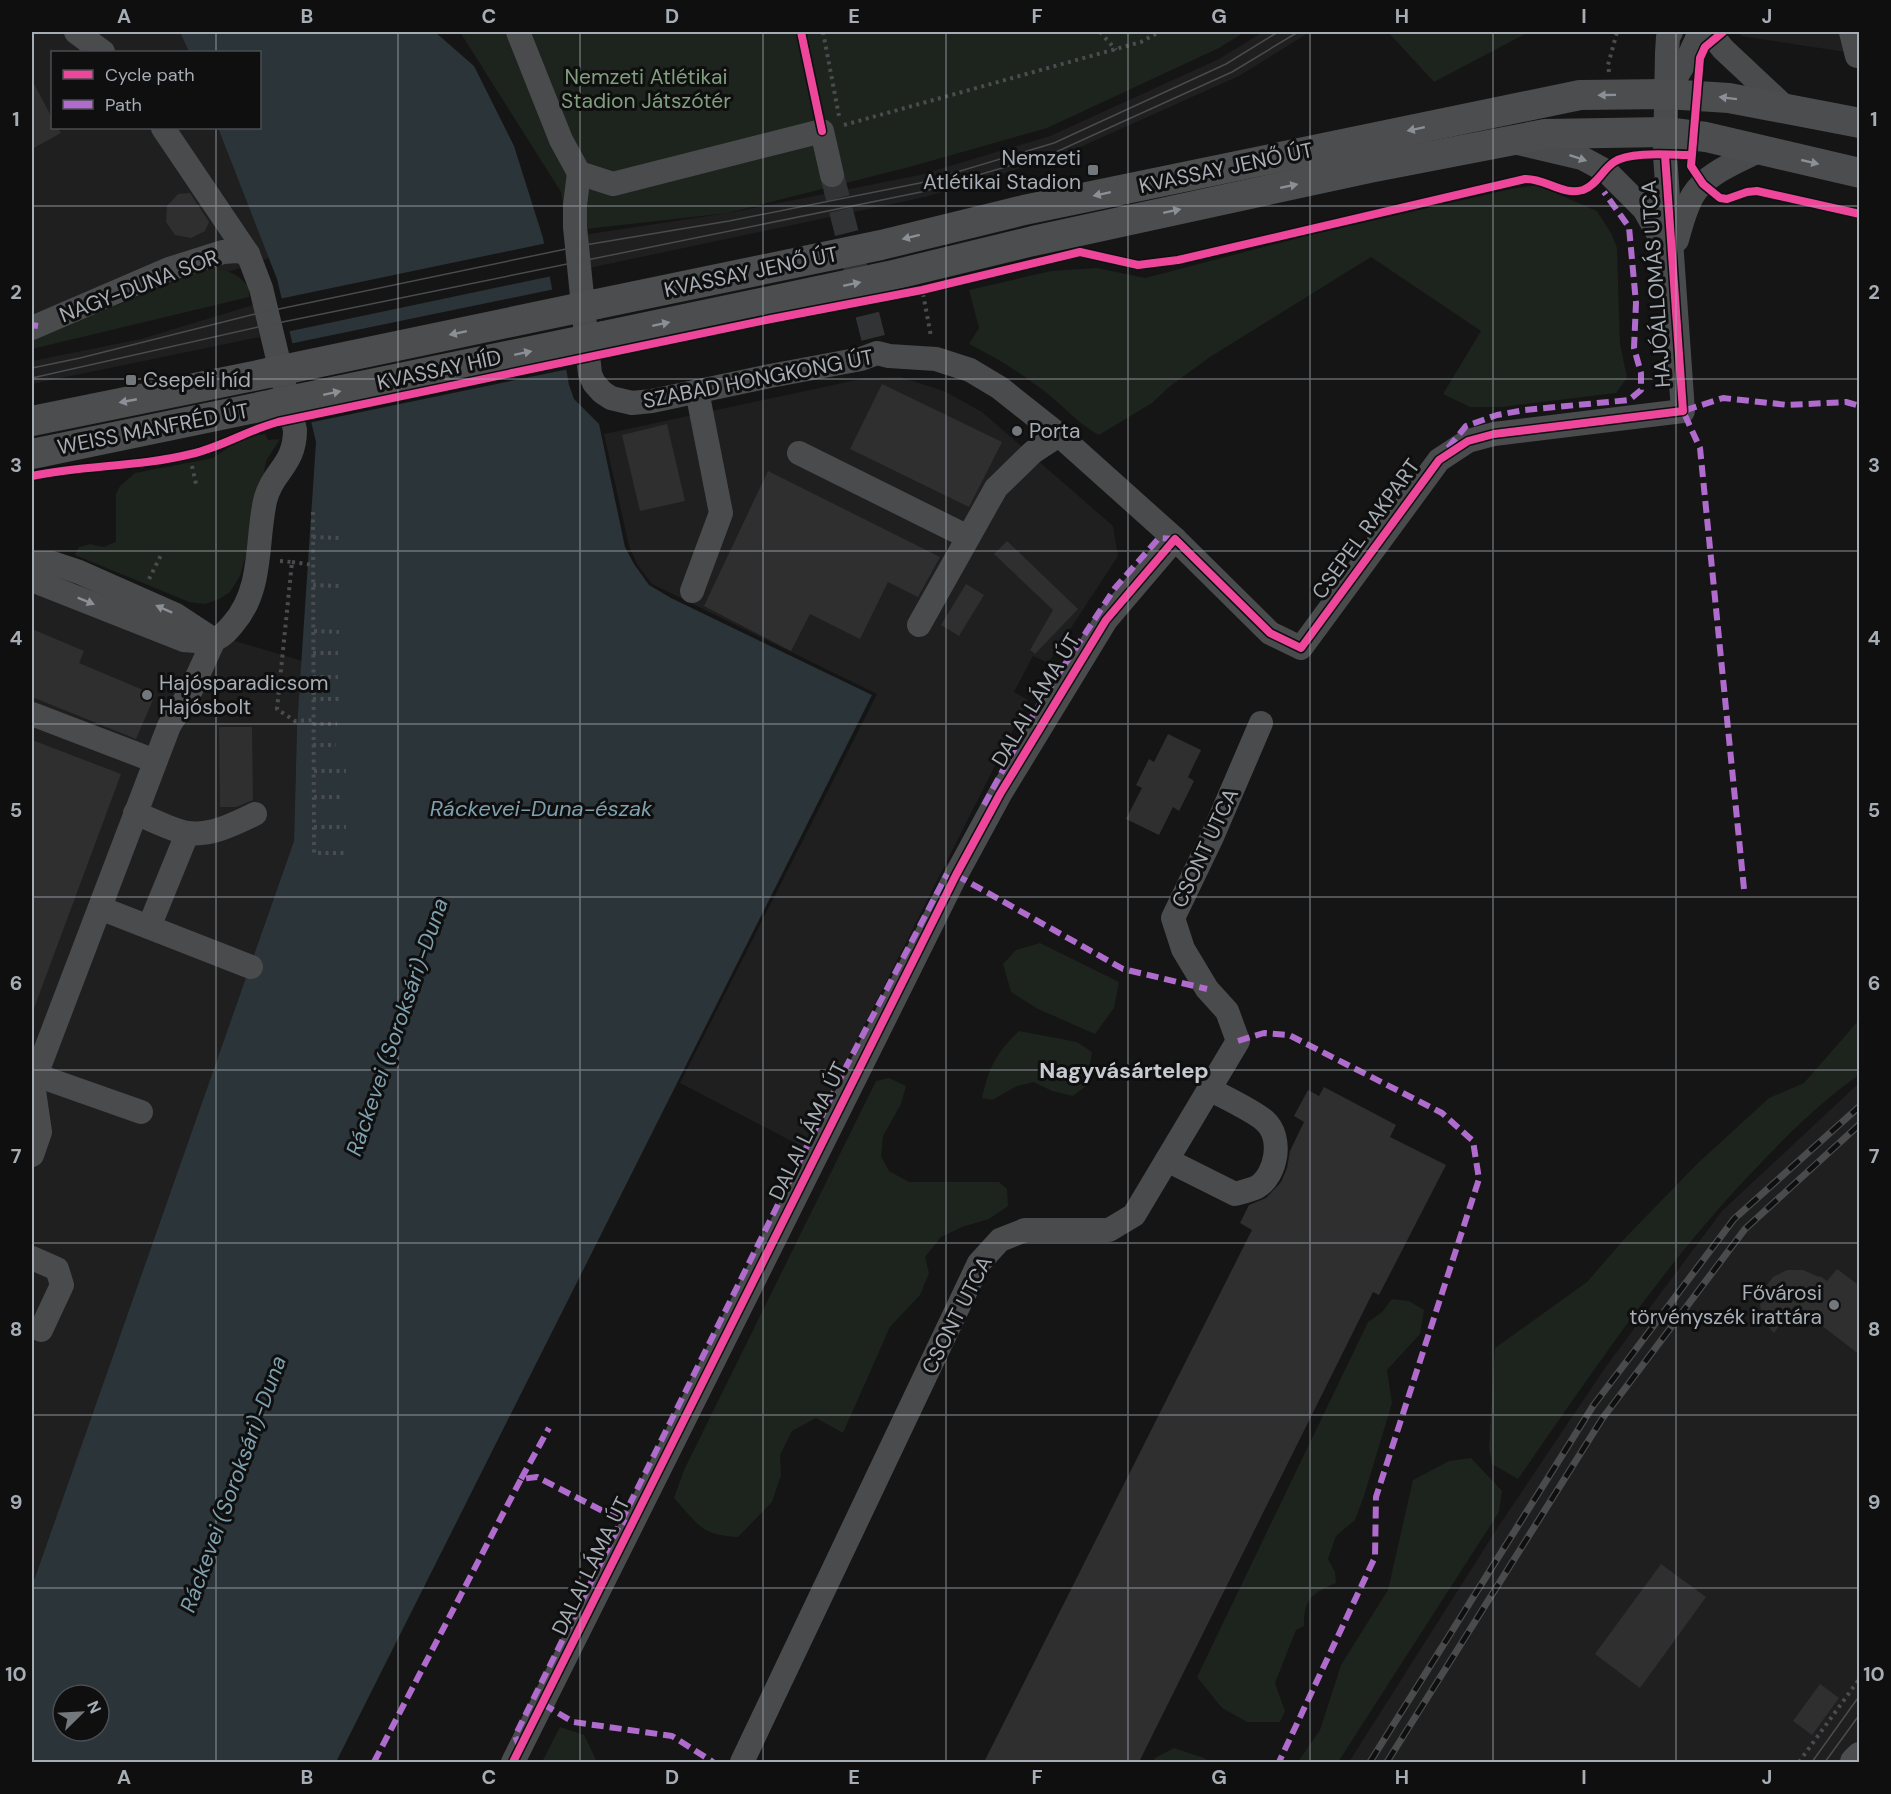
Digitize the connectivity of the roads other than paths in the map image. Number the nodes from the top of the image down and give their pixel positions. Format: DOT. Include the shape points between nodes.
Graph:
graph roads {
  1 [pos="76,32"];
  2 [pos="518,32"];
  3 [pos="1671,32"];
  4 [pos="1700,32"];
  5 [pos="1713,32"];
  6 [pos="1851,32"];
  7 [pos="102,51"];
  8 [pos="1859,52"];
  9 [pos="1666,94"];
  10 [pos="1786,108"];
  11 [pos="1860,123"];
  12 [pos="165,129"];
  13 [pos="1665,132"];
  14 [pos="1506,140"];
  15 [pos="1760,150"];
  16 [pos="579,173"];
  17 [pos="1860,173"];
  18 [pos="832,175"];
  19 [pos="248,254"];
  20 [pos="1672,257"];
  21 [pos="597,304"];
  22 [pos="32,328"];
  23 [pos="604,336"];
  24 [pos="268,373"];
  25 [pos="697,391"];
  26 [pos="274,404"];
  27 [pos="1683,411"];
  28 [pos="32,421"];
  29 [pos="1053,431"];
  30 [pos="799,453"];
  31 [pos="32,454"];
  32 [pos="968,537"];
  33 [pos="1174,539"];
  34 [pos="32,563"];
  35 [pos="32,580"];
  36 [pos="693,591"];
  37 [pos="919,625"];
  38 [pos="214,640"];
  39 [pos="1301,648"];
  40 [pos="32,714"];
  41 [pos="1261,723"];
  42 [pos="155,760"];
  43 [pos="135,813"];
  44 [pos="255,814"];
  45 [pos="187,834"];
  46 [pos="100,908"];
  47 [pos="148,927"];
  48 [pos="251,967"];
  49 [pos="1209,1089"];
  50 [pos="34,1091"];
  51 [pos="141,1112"];
  52 [pos="32,1155"];
  53 [pos="1167,1160"];
  54 [pos="32,1258"];
  55 [pos="41,1330"];
  56 [pos="1860,1757"];
  57 [pos="513,1762"];
  58 [pos="742,1762"];
  59 [pos="1855,1762"];
  1 -- 7 [label="street"];
  2 -- 16 [label="street" via="561,140"];
  3 -- 9 [label="street, HAJÓÁLLOMÁS UTCA"];
  4 -- 9 [label="street, HAJÓÁLLOMÁS UTCA"];
  5 -- 10 [label="street" via="1723,49"];
  6 -- 8 [label="street"];
  10 -- 9 [label="main road, KVASSAY JENŐ ÚT, one-way" via="1729,98"];
  9 -- 13 [label="street, HAJÓÁLLOMÁS UTCA"];
  9 -- 21 [label="main road, KVASSAY JENŐ ÚT, one-way" via="1580,95 1024,210"];
  10 -- 11 [label="main road, KVASSAY JENŐ ÚT"];
  12 -- 19 [label="street"];
  13 -- 14 [label="main road, KVASSAY JENŐ ÚT" via="1556,133"];
  13 -- 15 [label="main road, KVASSAY JENŐ ÚT"];
  13 -- 20 [label="street, HAJÓÁLLOMÁS UTCA"];
  14 -- 20 [label="street, one-way" via="1582,158 1606,171 1644,209"];
  23 -- 14 [label="main road, KVASSAY JENŐ ÚT, one-way"];
  15 -- 17 [label="main road, KVASSAY JENŐ ÚT, one-way"];
  15 -- 20 [label="street" via="1714,175 1693,194"];
  16 -- 18 [label="street" via="613,184 822,131"];
  16 -- 25 [label="street, SZABAD HONGKONG ÚT" via="576,230 594,383 611,398 632,403"];
  19 -- 22 [label="street, NAGY-DUNA SOR" via="223,252 169,269"];
  19 -- 38 [label="street" via="261,288 295,430 295,445 265,500 254,583 242,614"];
  20 -- 27 [label="street, HAJÓÁLLOMÁS UTCA"];
  21 -- 24 [label="main road, KVASSAY HÍD, one-way, bridge"];
  26 -- 23 [label="main road, KVASSAY HÍD, one-way, bridge"];
  24 -- 28 [label="main road, WEISS MANFRÉD ÚT, one-way"];
  25 -- 29 [label="street, SZABAD HONGKONG ÚT" via="877,353 936,359 984,378"];
  25 -- 36 [label="street" via="721,513"];
  26 -- 31 [label="main road, WEISS MANFRÉD ÚT"];
  27 -- 39 [label="street, CSEPEL RAKPART" via="1494,434 1468,441 1439,460"];
  29 -- 32 [label="street" via="996,488"];
  29 -- 33 [label="street, SZABAD HONGKONG ÚT"];
  30 -- 32 [label="street"];
  32 -- 37 [label="street"];
  33 -- 39 [label="street, SZABAD HONGKONG ÚT" via="1270,633"];
  33 -- 57 [label="street, DALAI LÁMA ÚT" via="1106,620 1000,794 956,875"];
  38 -- 34 [label="street, one-way" via="176,615 79,572 52,563"];
  35 -- 38 [label="street, one-way" via="184,640"];
  38 -- 42 [label="street"];
  40 -- 42 [label="street"];
  41 -- 49 [label="street, CSONT UTCA" via="1173,918 1183,949 1207,989 1227,1011 1238,1041"];
  42 -- 43 [label="street"];
  43 -- 45 [label="street"];
  43 -- 46 [label="street"];
  44 -- 45 [label="street" via="210,832"];
  45 -- 47 [label="street"];
  46 -- 47 [label="street"];
  46 -- 50 [label="street"];
  47 -- 48 [label="street"];
  49 -- 53 [label="street, CSONT UTCA"];
  49 -- 53 [label="street" via="1266,1122 1276,1141 1276,1155 1266,1178 1235,1194"];
  50 -- 51 [label="street"];
  50 -- 52 [label="street" via="40,1132"];
  53 -- 58 [label="street, CSONT UTCA" via="1134,1215 1109,1230 1025,1230 1000,1240 979,1263"];
  54 -- 55 [label="street" via="57,1269 62,1285"];
  56 -- 59 [label="main road"];
}
